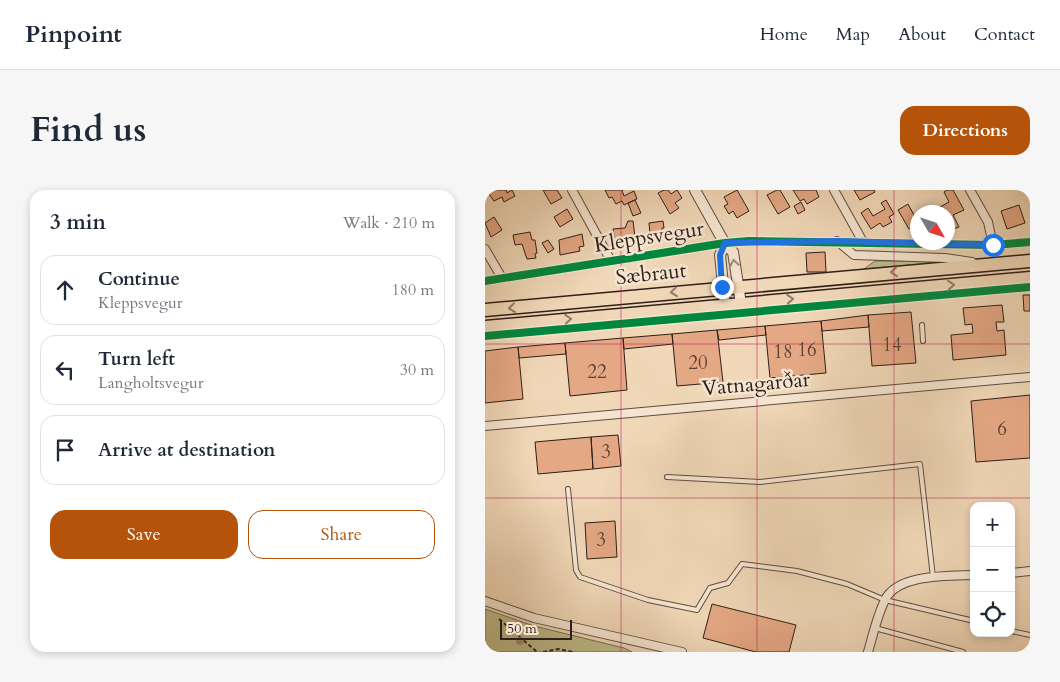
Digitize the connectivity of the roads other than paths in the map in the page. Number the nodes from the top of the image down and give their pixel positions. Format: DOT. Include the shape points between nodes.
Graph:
graph roads {
  1 [pos="571,190"];
  2 [pos="695,190"];
  3 [pos="833,190"];
  4 [pos="970,190"];
  5 [pos="837,241"];
  6 [pos="863,242"];
  7 [pos="1030,242"];
  8 [pos="725,243"];
  9 [pos="993,245"];
  10 [pos="485,249"];
  11 [pos="1030,260"];
  12 [pos="611,261"];
  13 [pos="984,264"];
  14 [pos="502,278"];
  15 [pos="1030,278"];
  16 [pos="485,281"];
  17 [pos="738,286"];
  18 [pos="722,287"];
  19 [pos="741,304"];
  20 [pos="725,305"];
  21 [pos="485,310"];
  22 [pos="921,325"];
  23 [pos="485,327"];
  24 [pos="923,341"];
  25 [pos="1030,377"];
  26 [pos="485,426"];
  27 [pos="667,477"];
  28 [pos="568,489"];
  29 [pos="1030,572"];
  30 [pos="1015,573"];
  31 [pos="970,575"];
  32 [pos="933,577"];
  33 [pos="885,600"];
  34 [pos="485,601"];
  35 [pos="970,620"];
  36 [pos="875,628"];
  37 [pos="1015,631"];
  38 [pos="1030,635"];
  39 [pos="653,649"];
  40 [pos="682,652"];
  41 [pos="868,652"];
  42 [pos="963,652"];
  1 -- 12 [label="street"];
  2 -- 8 [label="street"];
  3 -- 6 [label="street"];
  4 -- 9 [label="street" via="988,222"];
  5 -- 6 [label="street, Kleppsvegur"];
  5 -- 8 [label="street, Kleppsvegur"];
  5 -- 13 [label="street" via="854,255 945,258"];
  6 -- 9 [label="street, Kleppsvegur"];
  7 -- 9 [label="street, Kleppsvegur"];
  8 -- 12 [label="street, Kleppsvegur"];
  17 -- 8 [label="street, one-way" via="733,252"];
  8 -- 18 [label="street" via="720,255"];
  10 -- 14 [label="street"];
  11 -- 13 [label="main road, Sæbraut"];
  12 -- 14 [label="street, Kleppsvegur"];
  13 -- 17 [label="main road, Sæbraut, one-way"];
  14 -- 16 [label="street, Kleppsvegur"];
  19 -- 15 [label="main road, Sæbraut, one-way"];
  17 -- 18 [label="main road, Sæbraut"];
  17 -- 19 [label="street"];
  18 -- 20 [label="street"];
  18 -- 21 [label="main road, Sæbraut, one-way"];
  19 -- 20 [label="main road, Sæbraut"];
  23 -- 20 [label="main road, Sæbraut, one-way"];
  22 -- 24 [label="lane"];
  25 -- 26 [label="street, Vatnagarðar"];
  27 -- 32 [label="lane" via="760,482 920,464"];
  28 -- 33 [label="lane" via="576,570 580,577 648,600 697,610 710,588 728,583 742,564 797,571 847,584"];
  29 -- 30 [label="street"];
  31 -- 32 [label="street"];
  32 -- 33 [label="street" via="903,583"];
  33 -- 35 [label="lane"];
  33 -- 36 [label="street"];
  34 -- 39 [label="street" via="534,618"];
  36 -- 41 [label="street"];
  36 -- 42 [label="lane"];
  37 -- 38 [label="lane"];
  39 -- 40 [label="street"];
}
